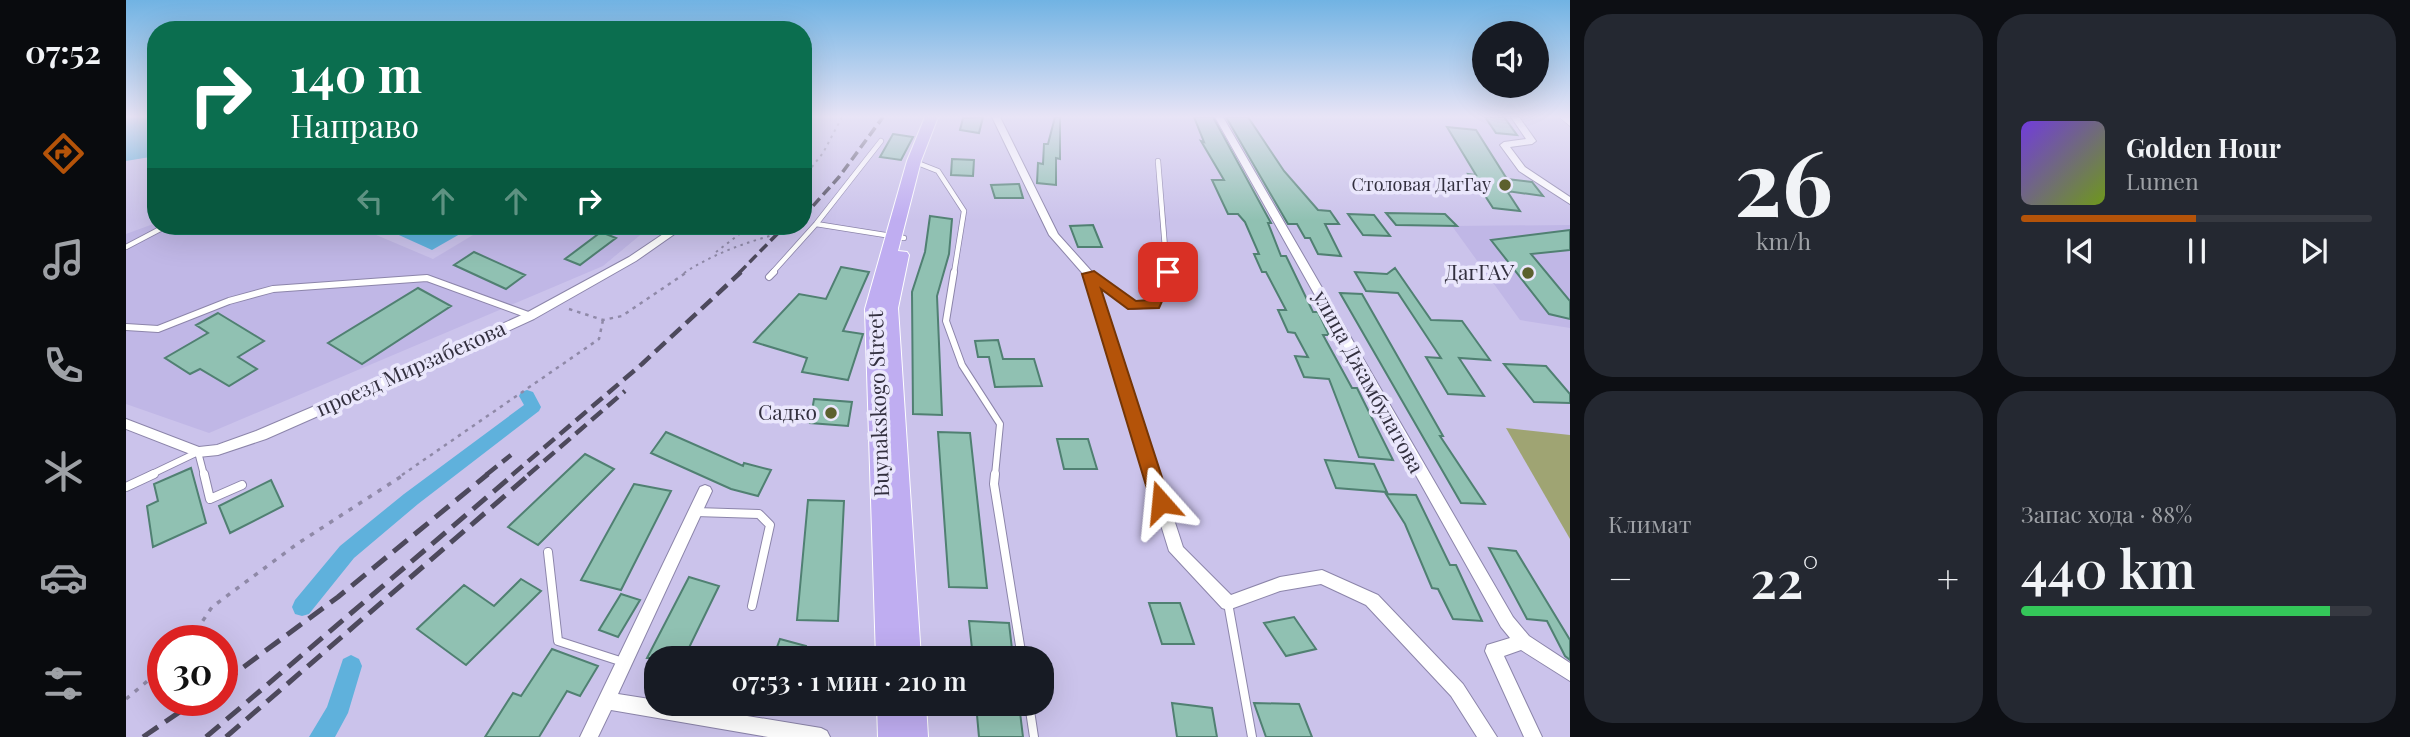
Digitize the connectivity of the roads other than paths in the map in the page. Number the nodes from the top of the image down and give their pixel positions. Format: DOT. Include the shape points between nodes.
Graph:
graph roads {
  1 [pos="873,151"];
  2 [pos="919,151"];
  3 [pos="921,151"];
  4 [pos="1013,151"];
  5 [pos="1238,151"];
  6 [pos="1509,151"];
  7 [pos="1158,161"];
  8 [pos="915,162"];
  9 [pos="1570,201"];
  10 [pos="816,224"];
  11 [pos="812,229"];
  12 [pos="149,235"];
  13 [pos="669,235"];
  14 [pos="806,235"];
  15 [pos="898,237"];
  16 [pos="126,247"];
  17 [pos="1089,274"];
  18 [pos="769,277"];
  19 [pos="531,316"];
  20 [pos="126,327"];
  21 [pos="126,424"];
  22 [pos="198,452"];
  23 [pos="242,485"];
  24 [pos="126,487"];
  25 [pos="705,491"];
  26 [pos="695,512"];
  27 [pos="548,552"];
  28 [pos="1228,603"];
  29 [pos="751,606"];
  30 [pos="1523,642"];
  31 [pos="888,646"];
  32 [pos="907,646"];
  33 [pos="1020,646"];
  34 [pos="623,662"];
  35 [pos="1570,673"];
  36 [pos="607,701"];
  37 [pos="891,716"];
  38 [pos="913,716"];
  39 [pos="1031,716"];
  40 [pos="589,737"];
  41 [pos="821,737"];
  42 [pos="892,737"];
  43 [pos="914,737"];
  44 [pos="1034,737"];
  45 [pos="1252,737"];
  46 [pos="1488,737"];
  47 [pos="1533,737"];
  1 -- 10 [label="lane"];
  2 -- 8 [label="main road, Buynakskogo Street"];
  3 -- 8 [label="main road, Buynakskogo Street"];
  4 -- 17 [label="street" via="1054,235"];
  5 -- 30 [label="street, улица Джамбулатова" via="1465,554"];
  6 -- 9 [label="street" via="1522,169"];
  7 -- 17 [label="lane" via="1168,272 1154,304 1133,306"];
  8 -- 15 [label="main road, Buynakskogo Street"];
  8 -- 33 [label="lane" via="938,172 964,211 946,321 962,365 1000,424 994,484"];
  10 -- 11 [label="lane"];
  10 -- 15 [label="lane"];
  12 -- 16 [label="lane"];
  13 -- 19 [label="street, проезд Мирзабекова" via="630,263"];
  14 -- 18 [label="lane"];
  15 -- 31 [label="main road, Buynakskogo Street" via="874,309"];
  15 -- 32 [label="main road, Buynakskogo Street" via="889,308"];
  17 -- 28 [label="street" via="1177,551"];
  19 -- 20 [label="lane" via="427,278 273,289 229,301 167,327"];
  19 -- 22 [label="street, проезд Мирзабекова" via="261,435"];
  21 -- 22 [label="street"];
  22 -- 23 [label="lane" via="210,499"];
  22 -- 24 [label="lane"];
  25 -- 26 [label="street"];
  26 -- 29 [label="lane" via="759,514 770,525"];
  26 -- 34 [label="street"];
  27 -- 34 [label="lane" via="558,641"];
  28 -- 45 [label="lane"];
  28 -- 46 [label="street" via="1280,584 1322,577 1372,600 1457,690"];
  30 -- 35 [label="street"];
  30 -- 47 [label="street" via="1493,651"];
  34 -- 36 [label="street"];
  36 -- 40 [label="street"];
  36 -- 41 [label="street"];
  37 -- 42 [label="main road"];
  38 -- 43 [label="main road"];
  39 -- 44 [label="lane"];
}
